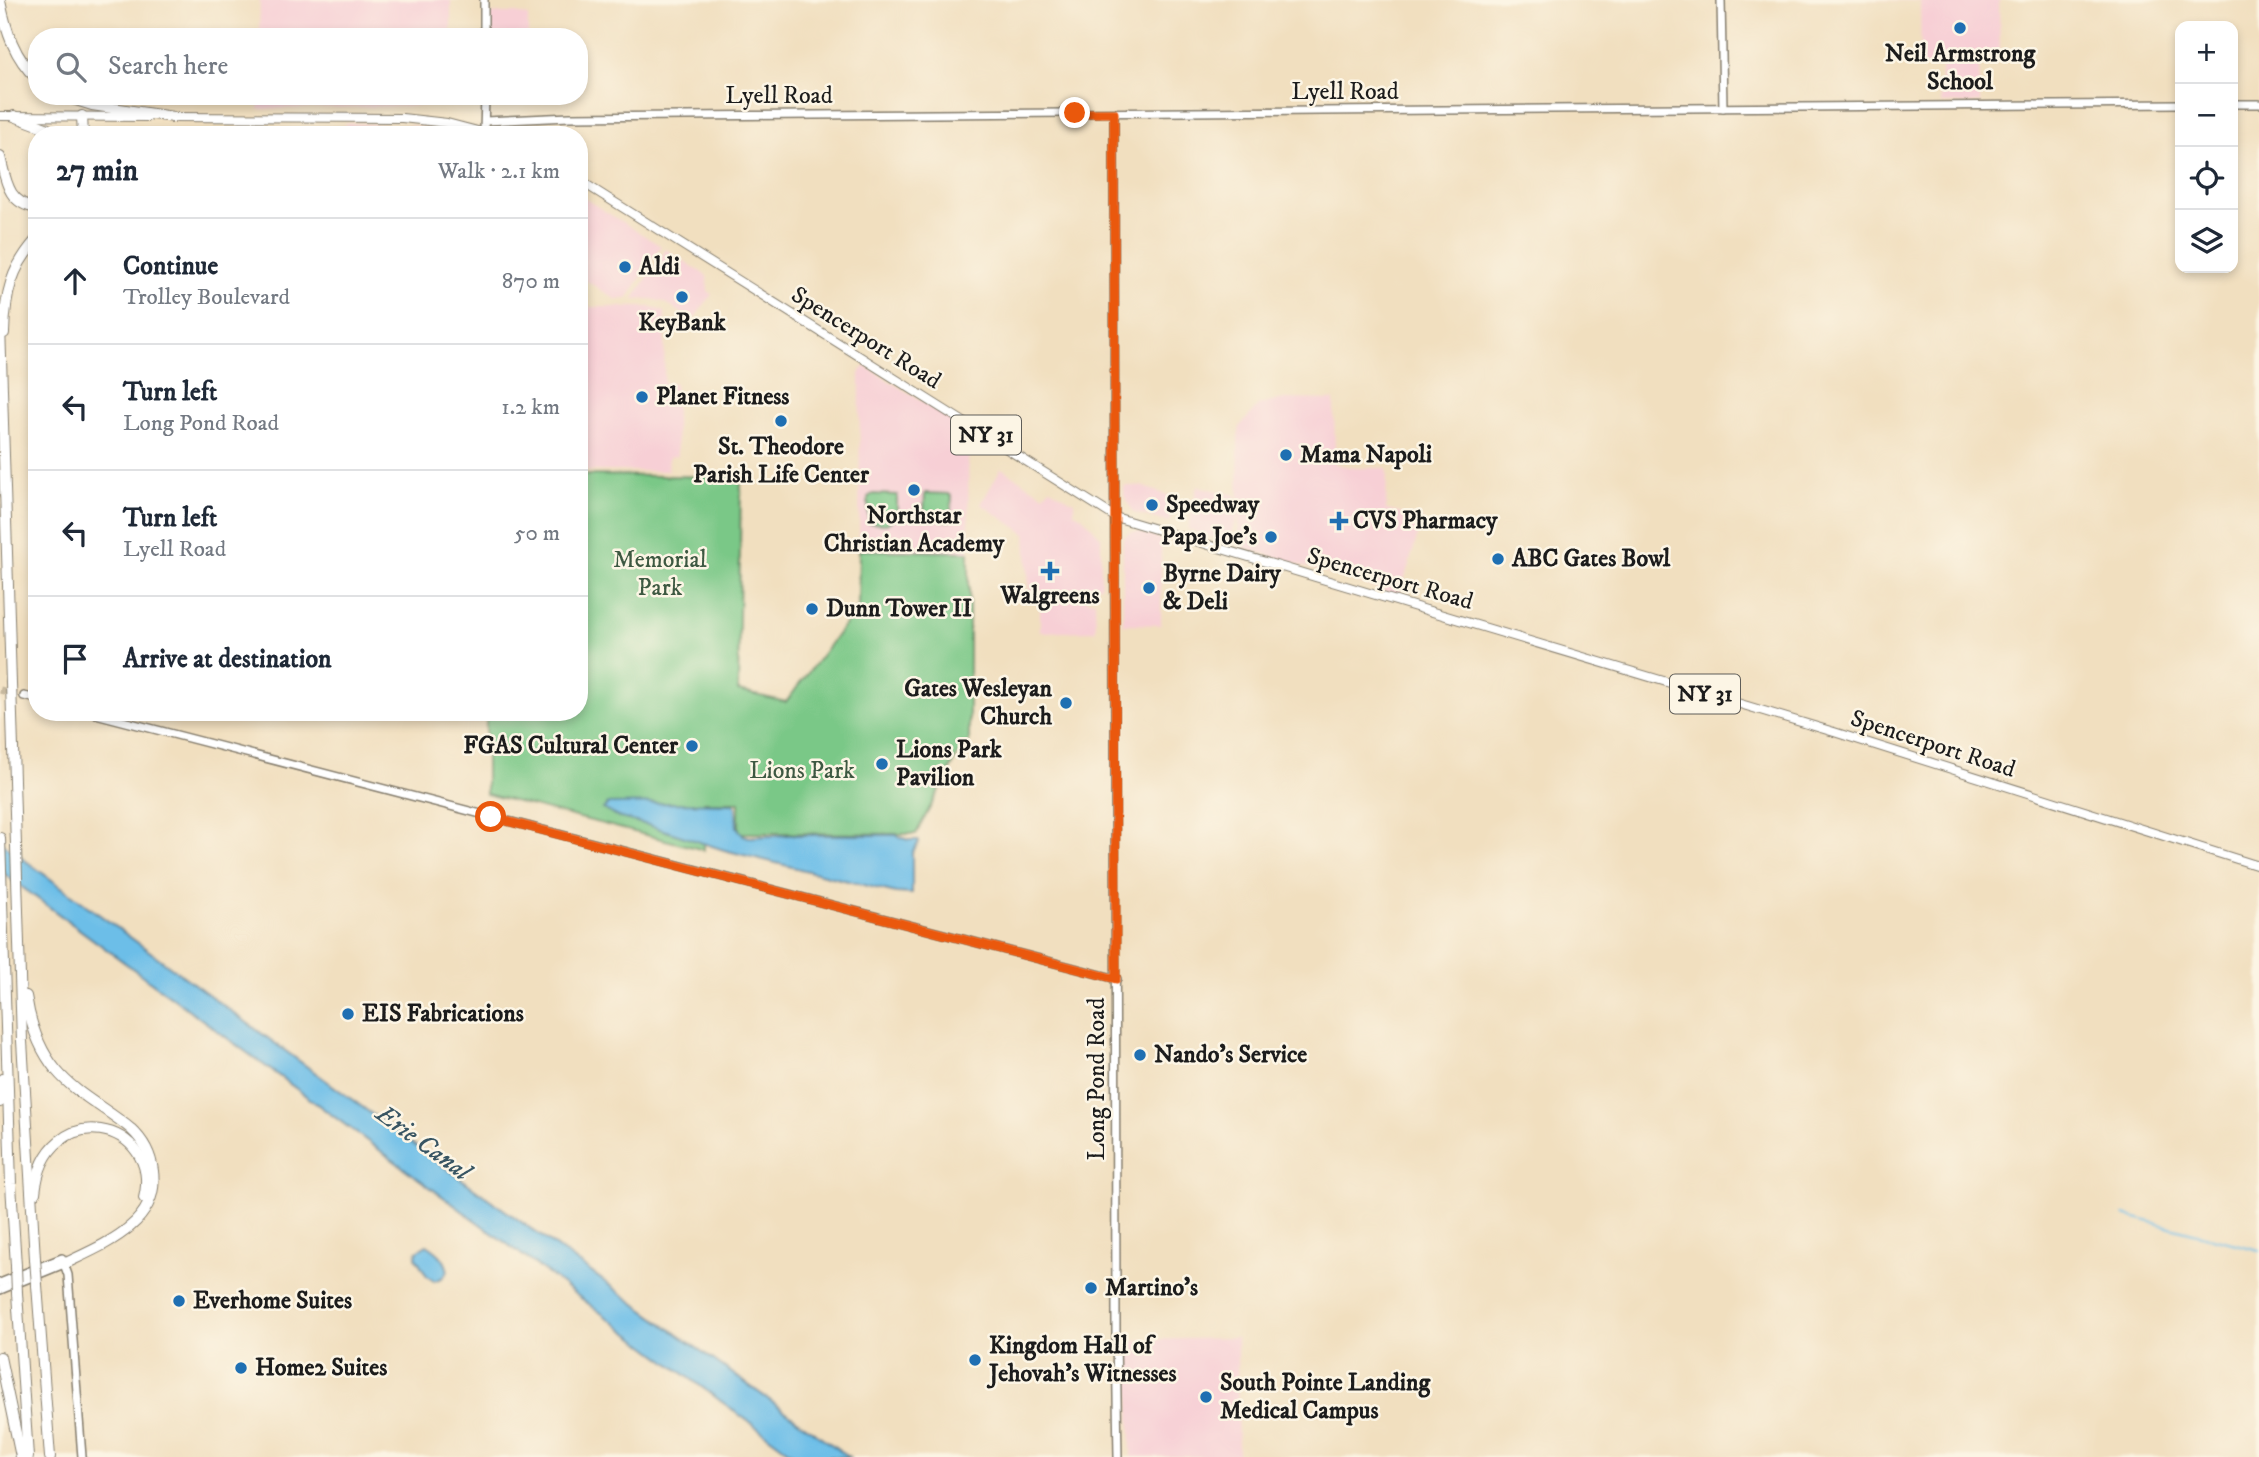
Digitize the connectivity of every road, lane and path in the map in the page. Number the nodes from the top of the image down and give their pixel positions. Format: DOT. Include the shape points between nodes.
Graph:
graph roads {
  1 [pos="484,0"];
  2 [pos="1721,0"];
  3 [pos="0,1"];
  4 [pos="484,28"];
  5 [pos="28,69"];
  6 [pos="2175,104"];
  7 [pos="2238,104"];
  8 [pos="2259,104"];
  9 [pos="92,105"];
  10 [pos="485,105"];
  11 [pos="1723,108"];
  12 [pos="1114,113"];
  13 [pos="0,116"];
  14 [pos="14,116"];
  15 [pos="82,116"];
  16 [pos="173,117"];
  17 [pos="511,118"];
  18 [pos="485,121"];
  19 [pos="41,126"];
  20 [pos="83,126"];
  21 [pos="458,126"];
  22 [pos="487,126"];
  23 [pos="0,156"];
  24 [pos="588,186"];
  25 [pos="28,205"];
  26 [pos="28,251"];
  27 [pos="0,325"];
  28 [pos="2,386"];
  29 [pos="1115,517"];
  30 [pos="24,696"];
  31 [pos="28,697"];
  32 [pos="123,721"];
  33 [pos="0,838"];
  34 [pos="2259,866"];
  35 [pos="2,887"];
  36 [pos="19,951"];
  37 [pos="1116,979"];
  38 [pos="5,1012"];
  39 [pos="0,1102"];
  40 [pos="33,1232"];
  41 [pos="63,1261"];
  42 [pos="0,1283"];
  43 [pos="0,1290"];
  44 [pos="0,1357"];
  45 [pos="21,1457"];
  46 [pos="28,1457"];
  47 [pos="51,1457"];
  48 [pos="82,1457"];
  49 [pos="1118,1457"];
  1 -- 4 [label="street"];
  2 -- 11 [label="street"];
  3 -- 5 [label="highway" via="12,46"];
  6 -- 11 [label="street, Lyell Road"];
  7 -- 8 [label="street"];
  9 -- 16 [label="highway"];
  10 -- 17 [label="street, Lyell Road" via="496,116"];
  10 -- 18 [label="street"];
  11 -- 12 [label="street, Lyell Road"];
  12 -- 17 [label="street, Lyell Road"];
  12 -- 29 [label="street, Long Pond Road"];
  13 -- 14 [label="main road"];
  14 -- 15 [label="main road"];
  14 -- 19 [label="highway"];
  15 -- 16 [label="main road"];
  15 -- 20 [label="highway"];
  16 -- 21 [label="main road" via="402,118"];
  17 -- 18 [label="street, Lyell Road"];
  18 -- 22 [label="street"];
  23 -- 25 [label="highway" via="10,193"];
  24 -- 29 [label="main road, Spencerport Road / NY 31"];
  26 -- 28 [label="highway" via="8,289"];
  27 -- 28 [label="highway"];
  28 -- 36 [label="highway"];
  29 -- 34 [label="main road, Spencerport Road / NY 31"];
  29 -- 37 [label="street, Long Pond Road"];
  30 -- 31 [label="street"];
  32 -- 37 [label="street"];
  33 -- 35 [label="highway"];
  35 -- 38 [label="highway"];
  36 -- 40 [label="highway"];
  36 -- 41 [label="highway" via="30,1020 46,1056 72,1087 136,1135 153,1172 149,1202 133,1225"];
  37 -- 49 [label="street, Long Pond Road"];
  38 -- 39 [label="highway"];
  38 -- 46 [label="highway, bridge"];
  40 -- 41 [label="highway" via="38,1175 55,1144 69,1134 91,1129 113,1133 128,1143 145,1174 139,1209 120,1229"];
  40 -- 47 [label="highway, bridge"];
  41 -- 42 [label="street"];
  41 -- 43 [label="street"];
  41 -- 48 [label="street" via="68,1275"];
  44 -- 45 [label="highway"];
}
